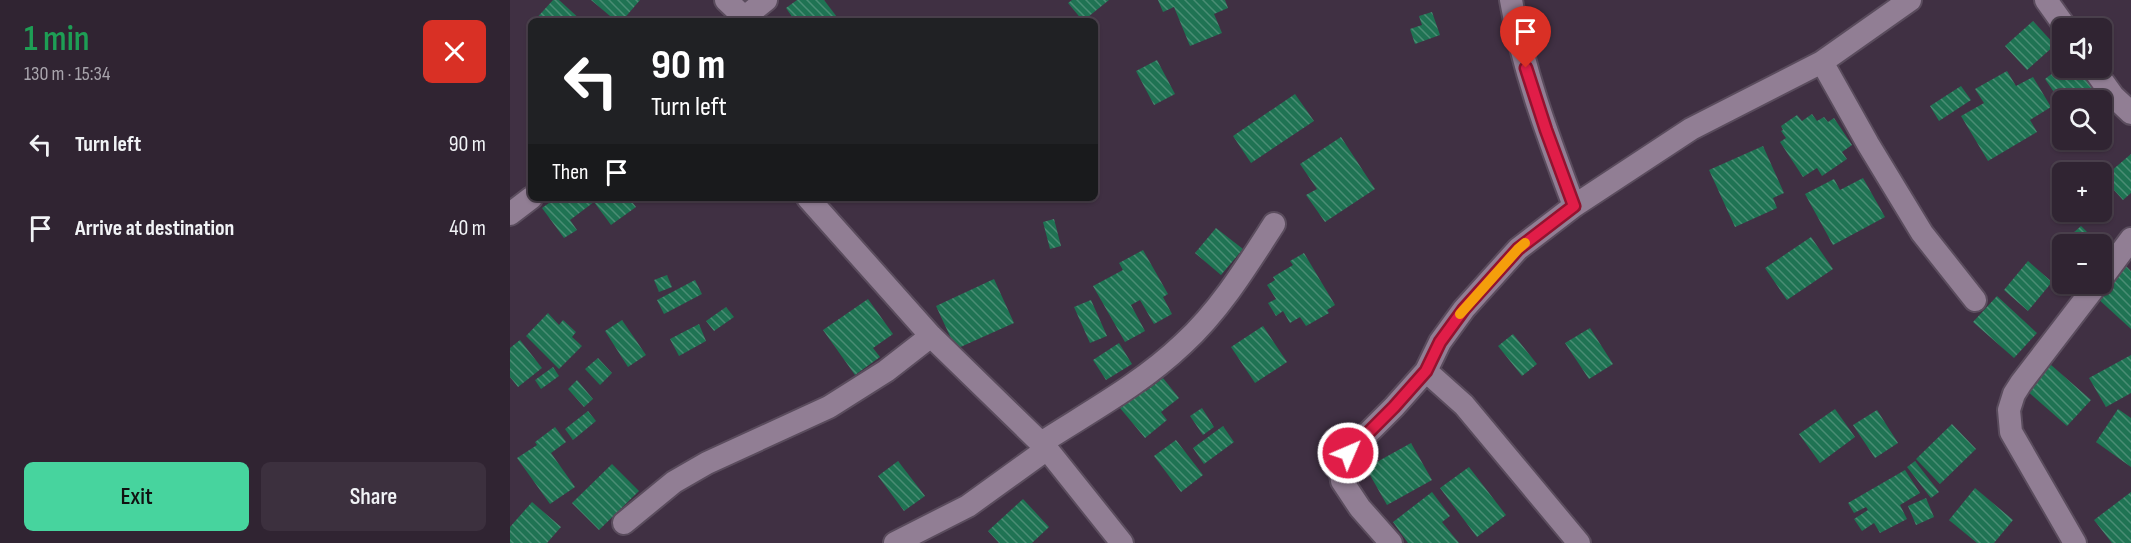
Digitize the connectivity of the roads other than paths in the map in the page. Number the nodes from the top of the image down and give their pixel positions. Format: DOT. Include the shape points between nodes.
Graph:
graph roads {
  1 [pos="726,0"];
  2 [pos="766,0"];
  3 [pos="1511,0"];
  4 [pos="1910,0"];
  5 [pos="2046,0"];
  6 [pos="741,18"];
  7 [pos="743,18"];
  8 [pos="2059,18"];
  9 [pos="1822,62"];
  10 [pos="2100,78"];
  11 [pos="2131,113"];
  12 [pos="528,200"];
  13 [pos="811,201"];
  14 [pos="1574,206"];
  15 [pos="510,214"];
  16 [pos="1274,224"];
  17 [pos="2131,239"];
  18 [pos="2112,265"];
  19 [pos="2089,294"];
  20 [pos="1976,300"];
  21 [pos="931,336"];
  22 [pos="1426,371"];
  23 [pos="1044,446"];
  24 [pos="624,523"];
  25 [pos="895,543"];
  26 [pos="1122,543"];
  27 [pos="1391,543"];
  28 [pos="1579,543"];
  29 [pos="2075,543"];
  1 -- 6 [label="street"];
  2 -- 7 [label="street"];
  3 -- 14 [label="street" via="1526,68"];
  4 -- 9 [label="street"];
  5 -- 8 [label="street"];
  9 -- 14 [label="street" via="1691,129"];
  9 -- 20 [label="street" via="1923,233"];
  10 -- 11 [label="street"];
  12 -- 15 [label="street"];
  13 -- 21 [label="street"];
  14 -- 22 [label="street" via="1518,249 1464,309 1440,342"];
  16 -- 23 [label="street" via="1237,280 1184,344 1139,381"];
  17 -- 18 [label="street"];
  19 -- 29 [label="street" via="2021,383 2008,410 2010,432"];
  21 -- 23 [label="street"];
  21 -- 24 [label="street" via="886,371 829,407 674,482"];
  22 -- 27 [label="street" via="1348,453 1340,467 1342,481 1360,508"];
  22 -- 28 [label="street" via="1464,405"];
  23 -- 25 [label="street" via="968,506"];
  23 -- 26 [label="street"];
}
